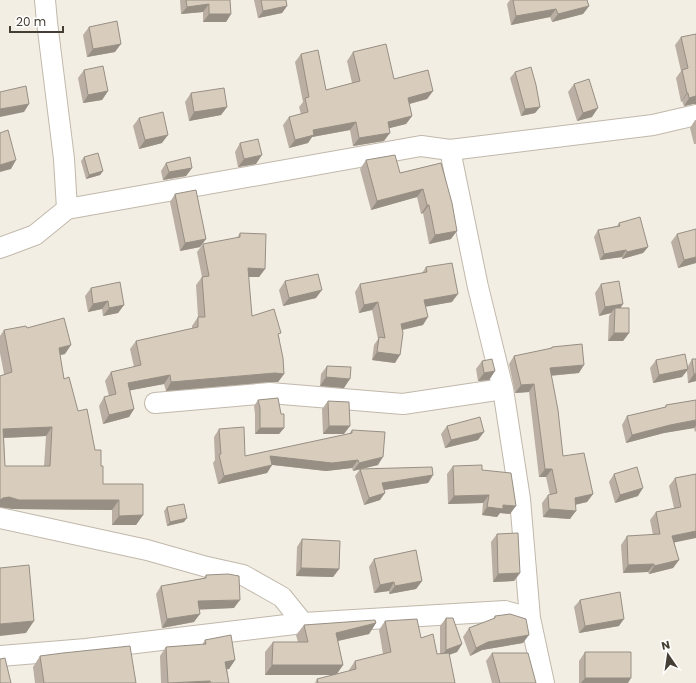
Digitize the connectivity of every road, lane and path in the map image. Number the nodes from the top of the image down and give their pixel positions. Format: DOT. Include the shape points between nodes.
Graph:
graph roads {
  1 [pos="45,0"];
  2 [pos="696,115"];
  3 [pos="450,150"];
  4 [pos="67,209"];
  5 [pos="0,248"];
  6 [pos="503,389"];
  7 [pos="155,403"];
  8 [pos="0,518"];
  9 [pos="530,618"];
  10 [pos="303,622"];
  11 [pos="0,656"];
  12 [pos="544,683"];
  1 -- 4 [label="street" via="64,159"];
  2 -- 3 [label="street" via="653,125"];
  3 -- 4 [label="street" via="421,146"];
  3 -- 6 [label="street" via="478,287"];
  4 -- 5 [label="street" via="35,235"];
  6 -- 7 [label="street" via="403,404 270,393"];
  6 -- 9 [label="street" via="520,499"];
  8 -- 10 [label="street" via="147,550 243,575 282,596"];
  9 -- 10 [label="street" via="506,610"];
  9 -- 12 [label="street"];
  10 -- 11 [label="street" via="86,649"];
}
